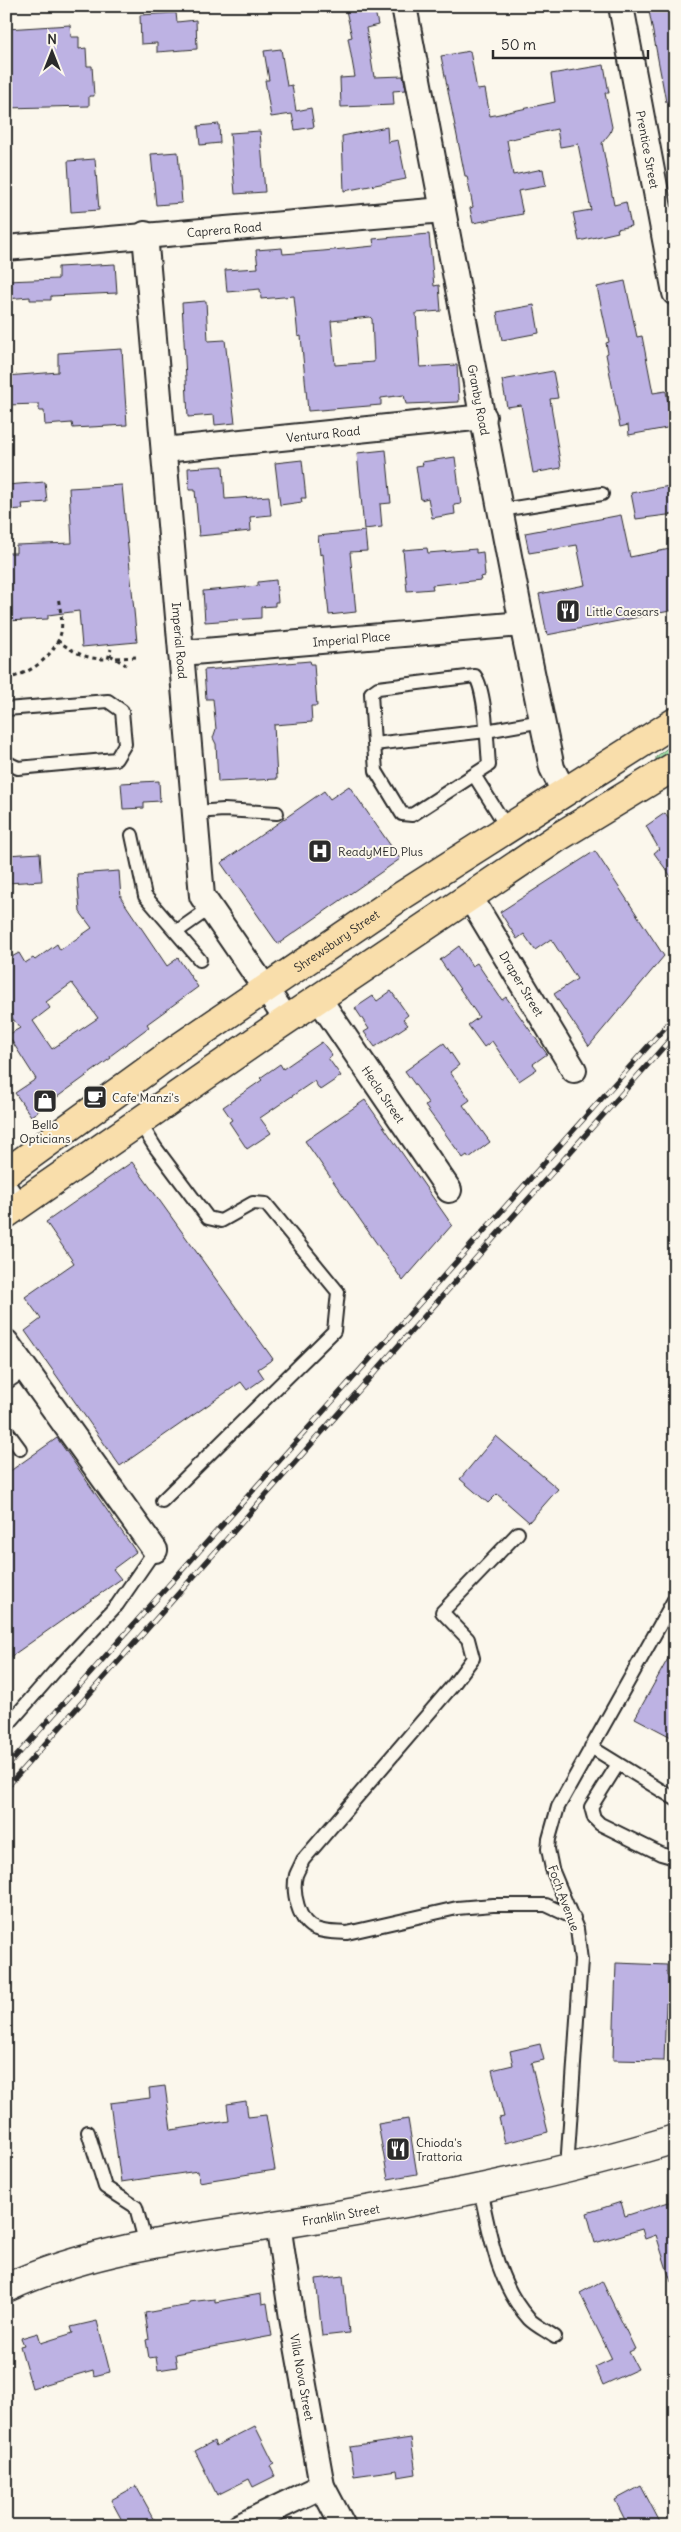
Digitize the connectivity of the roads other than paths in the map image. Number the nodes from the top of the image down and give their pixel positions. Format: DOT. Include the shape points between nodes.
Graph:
graph roads {
  1 [pos="404,6"];
  2 [pos="620,6"];
  3 [pos="443,210"];
  4 [pos="145,234"];
  5 [pos="6,248"];
  6 [pos="675,293"];
  7 [pos="484,417"];
  8 [pos="164,450"];
  9 [pos="602,494"];
  10 [pos="501,510"];
  11 [pos="522,624"];
  12 [pos="181,653"];
  13 [pos="6,709"];
  14 [pos="542,721"];
  15 [pos="675,722"];
  16 [pos="486,731"];
  17 [pos="374,744"];
  18 [pos="6,762"];
  19 [pos="675,766"];
  20 [pos="474,776"];
  21 [pos="564,792"];
  22 [pos="195,812"];
  23 [pos="277,813"];
  24 [pos="508,829"];
  25 [pos="132,834"];
  26 [pos="470,897"];
  27 [pos="210,908"];
  28 [pos="176,932"];
  29 [pos="200,960"];
  30 [pos="267,988"];
  31 [pos="319,999"];
  32 [pos="288,1020"];
  33 [pos="574,1070"];
  34 [pos="140,1123"];
  35 [pos="6,1173"];
  36 [pos="449,1190"];
  37 [pos="10,1203"];
  38 [pos="6,1342"];
  39 [pos="16,1377"];
  40 [pos="6,1430"];
  41 [pos="20,1450"];
  42 [pos="162,1501"];
  43 [pos="518,1532"];
  44 [pos="155,1550"];
  45 [pos="675,1598"];
  46 [pos="6,1727"];
  47 [pos="591,1747"];
  48 [pos="618,1764"];
  49 [pos="675,1799"];
  50 [pos="675,1858"];
  51 [pos="574,1918"];
  52 [pos="88,2132"];
  53 [pos="675,2140"];
  54 [pos="567,2168"];
  55 [pos="480,2189"];
  56 [pos="278,2224"];
  57 [pos="146,2245"];
  58 [pos="6,2288"];
  59 [pos="555,2337"];
  60 [pos="322,2486"];
  61 [pos="240,2526"];
  62 [pos="343,2526"];
  1 -- 3 [label="street, Granby Road"];
  2 -- 6 [label="street, Prentice Street"];
  3 -- 4 [label="street, Caprera Road"];
  3 -- 7 [label="street, Granby Road"];
  4 -- 5 [label="street, Caprera Road"];
  4 -- 8 [label="street, Imperial Road"];
  7 -- 8 [label="street, Ventura Road"];
  7 -- 10 [label="street, Granby Road"];
  8 -- 12 [label="street, Imperial Road"];
  9 -- 10 [label="lane"];
  10 -- 11 [label="street, Granby Road"];
  11 -- 12 [label="street, Imperial Place"];
  11 -- 14 [label="street, Granby Road"];
  12 -- 22 [label="street, Imperial Road"];
  13 -- 18 [label="lane" via="108,701 122,711 125,744 116,759 18,768"];
  14 -- 16 [label="lane"];
  14 -- 21 [label="street, Granby Road" via="552,768"];
  15 -- 21 [label="main road, Shrewsbury Street"];
  16 -- 17 [label="lane"];
  16 -- 17 [label="lane" via="480,683 475,676 378,688 371,693"];
  16 -- 20 [label="lane" via="489,765"];
  17 -- 20 [label="lane" via="376,771 402,814 412,815"];
  19 -- 26 [label="main road" via="568,831"];
  20 -- 24 [label="lane"];
  21 -- 24 [label="main road, Shrewsbury Street"];
  22 -- 23 [label="lane"];
  22 -- 27 [label="street, Imperial Road" via="202,896"];
  24 -- 30 [label="main road, Shrewsbury Street" via="403,895"];
  25 -- 28 [label="lane" via="145,896"];
  26 -- 31 [label="main road"];
  26 -- 33 [label="street, Draper Street"];
  27 -- 28 [label="lane"];
  27 -- 30 [label="street, Imperial Road"];
  28 -- 29 [label="lane"];
  30 -- 32 [label="street, Imperial Road"];
  30 -- 35 [label="main road, Shrewsbury Street"];
  31 -- 32 [label="main road"];
  31 -- 36 [label="street, Hecla Street"];
  32 -- 34 [label="main road"];
  34 -- 37 [label="main road"];
  34 -- 42 [label="lane" via="208,1218 221,1221 253,1203 266,1204 338,1292 334,1331"];
  38 -- 39 [label="street"];
  39 -- 44 [label="street"];
  40 -- 41 [label="lane"];
  43 -- 51 [label="lane" via="442,1612 468,1639 473,1658 303,1860 296,1875 296,1898 302,1916 314,1929 330,1932 347,1932 457,1908 493,1905 546,1905"];
  44 -- 46 [label="lane" via="117,1605"];
  45 -- 47 [label="lane, Foch Avenue"];
  47 -- 48 [label="lane"];
  47 -- 51 [label="lane, Foch Avenue" via="558,1807 548,1844 552,1869"];
  48 -- 49 [label="lane"];
  48 -- 50 [label="lane" via="591,1806 594,1818 600,1824"];
  51 -- 54 [label="lane, Foch Avenue" via="582,1960"];
  52 -- 57 [label="lane" via="105,2187 136,2207"];
  53 -- 54 [label="main road, Franklin Street"];
  54 -- 55 [label="main road, Franklin Street"];
  55 -- 56 [label="main road, Franklin Street"];
  55 -- 59 [label="lane" via="495,2258 506,2285 530,2320"];
  56 -- 57 [label="main road, Franklin Street"];
  56 -- 60 [label="street, Villa Nova Street"];
  57 -- 58 [label="main road, Franklin Street" via="66,2265"];
  60 -- 61 [label="street"];
  60 -- 62 [label="street, Villa Nova Street"];
}
